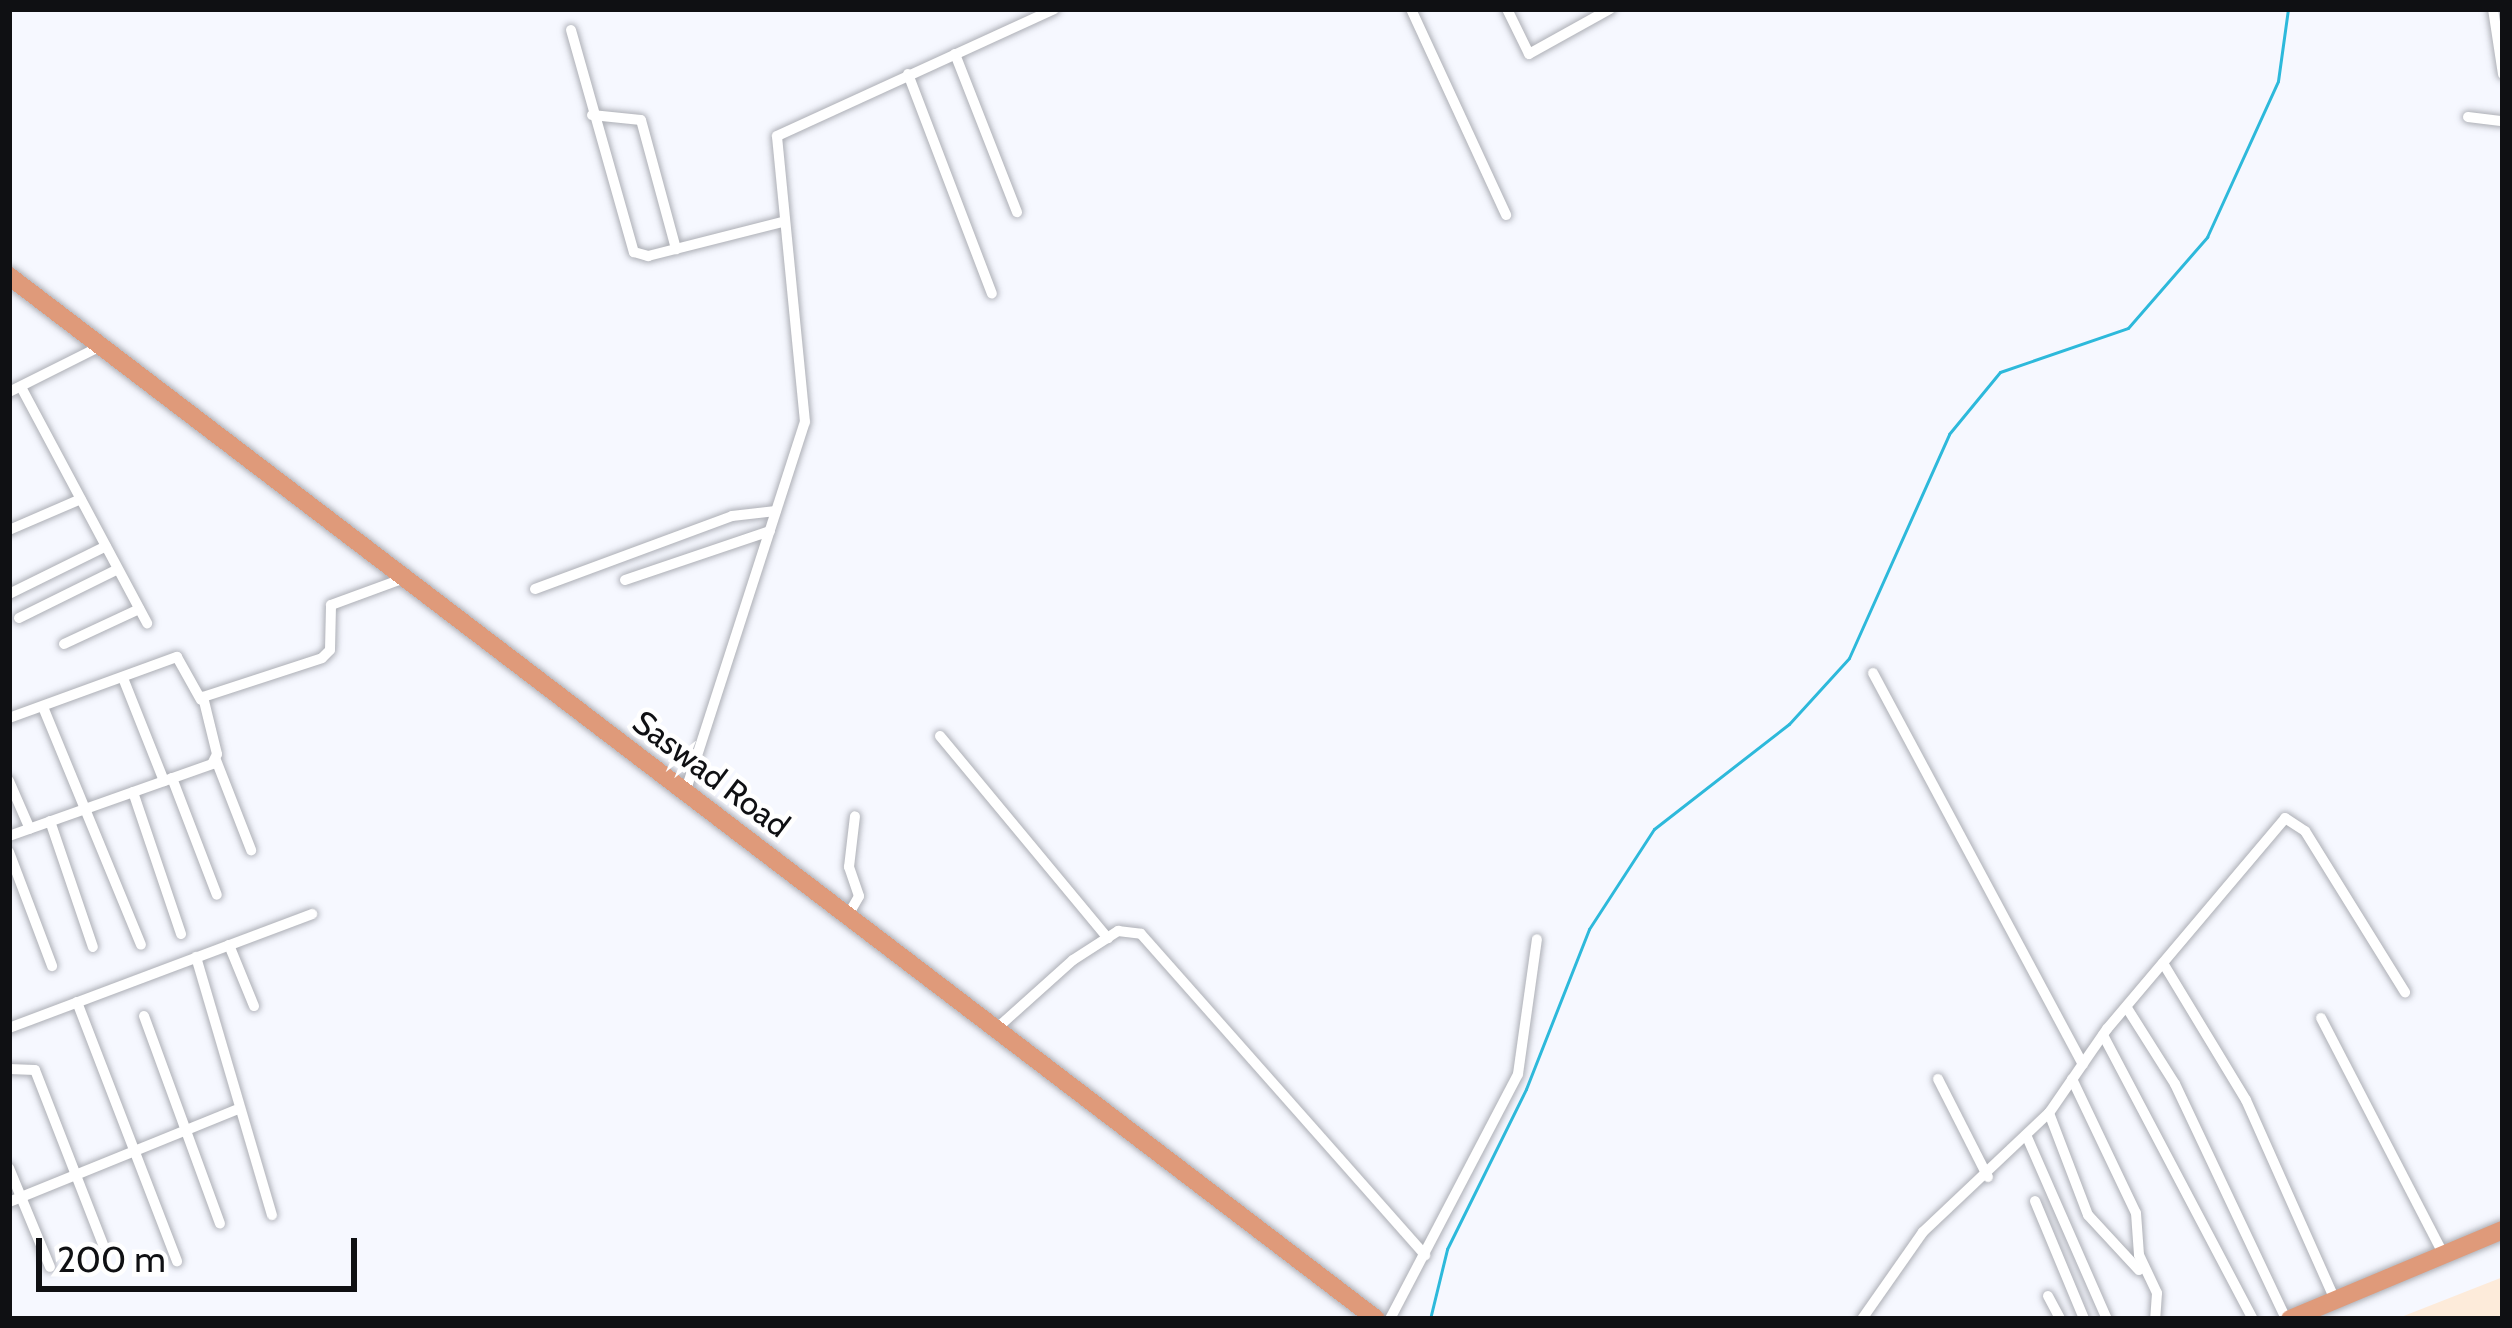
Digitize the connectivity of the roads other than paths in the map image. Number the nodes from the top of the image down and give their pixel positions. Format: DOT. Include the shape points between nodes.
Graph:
graph roads {
  1 [pos="1054,9"];
  2 [pos="1411,9"];
  3 [pos="1507,9"];
  4 [pos="1610,9"];
  5 [pos="2492,9"];
  6 [pos="571,30"];
  7 [pos="955,54"];
  8 [pos="908,74"];
  9 [pos="2503,74"];
  10 [pos="592,116"];
  11 [pos="2468,117"];
  12 [pos="2503,121"];
  13 [pos="1017,212"];
  14 [pos="1506,215"];
  15 [pos="782,222"];
  16 [pos="676,249"];
  17 [pos="9,276"];
  18 [pos="992,294"];
  19 [pos="101,346"];
  20 [pos="15,389"];
  21 [pos="80,499"];
  22 [pos="776,511"];
  23 [pos="9,530"];
  24 [pos="770,531"];
  25 [pos="106,546"];
  26 [pos="118,569"];
  27 [pos="402,579"];
  28 [pos="625,580"];
  29 [pos="535,589"];
  30 [pos="9,594"];
  31 [pos="139,608"];
  32 [pos="19,618"];
  33 [pos="147,623"];
  34 [pos="64,644"];
  35 [pos="1873,673"];
  36 [pos="123,678"];
  37 [pos="201,700"];
  38 [pos="43,707"];
  39 [pos="9,718"];
  40 [pos="940,736"];
  41 [pos="216,760"];
  42 [pos="168,779"];
  43 [pos="9,781"];
  44 [pos="133,792"];
  45 [pos="685,793"];
  46 [pos="84,809"];
  47 [pos="855,816"];
  48 [pos="50,821"];
  49 [pos="30,829"];
  50 [pos="9,836"];
  51 [pos="250,850"];
  52 [pos="9,852"];
  53 [pos="217,895"];
  54 [pos="312,914"];
  55 [pos="848,916"];
  56 [pos="182,934"];
  57 [pos="1108,938"];
  58 [pos="1537,939"];
  59 [pos="141,945"];
  60 [pos="229,945"];
  61 [pos="93,947"];
  62 [pos="196,958"];
  63 [pos="2163,963"];
  64 [pos="52,965"];
  65 [pos="2404,992"];
  66 [pos="77,1002"];
  67 [pos="254,1006"];
  68 [pos="2127,1008"];
  69 [pos="144,1016"];
  70 [pos="2320,1018"];
  71 [pos="9,1028"];
  72 [pos="996,1029"];
  73 [pos="2103,1035"];
  74 [pos="2084,1064"];
  75 [pos="9,1069"];
  76 [pos="2072,1078"];
  77 [pos="1938,1079"];
  78 [pos="236,1110"];
  79 [pos="2049,1113"];
  80 [pos="185,1129"];
  81 [pos="2027,1137"];
  82 [pos="134,1150"];
  83 [pos="9,1168"];
  84 [pos="76,1176"];
  85 [pos="1988,1178"];
  86 [pos="15,1200"];
  87 [pos="2036,1201"];
  88 [pos="272,1215"];
  89 [pos="220,1224"];
  90 [pos="2503,1231"];
  91 [pos="2503,1242"];
  92 [pos="103,1244"];
  93 [pos="1425,1255"];
  94 [pos="2444,1255"];
  95 [pos="177,1261"];
  96 [pos="50,1267"];
  97 [pos="2048,1296"];
  98 [pos="2153,1299"];
  99 [pos="2336,1300"];
  100 [pos="1376,1319"];
  101 [pos="1390,1319"];
  102 [pos="1862,1319"];
  103 [pos="2060,1319"];
  104 [pos="2084,1319"];
  105 [pos="2107,1319"];
  106 [pos="2156,1319"];
  107 [pos="2253,1319"];
  108 [pos="2288,1319"];
  109 [pos="2317,1319"];
  1 -- 7 [label="street"];
  2 -- 14 [label="street"];
  3 -- 4 [label="street" via="1529,54"];
  5 -- 9 [label="street"];
  6 -- 10 [label="street"];
  7 -- 8 [label="street"];
  7 -- 13 [label="street"];
  8 -- 15 [label="street" via="777,136"];
  8 -- 18 [label="street"];
  10 -- 16 [label="street" via="641,120"];
  10 -- 16 [label="street" via="625,242 648,256"];
  11 -- 12 [label="street"];
  15 -- 16 [label="street"];
  15 -- 22 [label="street" via="805,422"];
  17 -- 19 [label="highway, Saswad Road"];
  19 -- 20 [label="street"];
  19 -- 27 [label="highway, Saswad Road"];
  20 -- 21 [label="street"];
  21 -- 23 [label="street"];
  21 -- 25 [label="street"];
  22 -- 24 [label="street"];
  22 -- 29 [label="street" via="732,516"];
  24 -- 28 [label="street"];
  24 -- 45 [label="street"];
  25 -- 26 [label="street"];
  25 -- 30 [label="street"];
  26 -- 31 [label="street"];
  26 -- 32 [label="street"];
  27 -- 37 [label="street" via="331,604 330,650 322,658"];
  27 -- 45 [label="highway, Saswad Road"];
  31 -- 33 [label="street"];
  31 -- 34 [label="street"];
  35 -- 74 [label="street"];
  36 -- 37 [label="street" via="177,657"];
  36 -- 38 [label="street"];
  36 -- 42 [label="street"];
  37 -- 41 [label="street"];
  38 -- 39 [label="street"];
  38 -- 46 [label="street"];
  40 -- 57 [label="street"];
  41 -- 42 [label="street"];
  41 -- 51 [label="street"];
  42 -- 44 [label="street"];
  42 -- 53 [label="street"];
  43 -- 49 [label="street"];
  44 -- 46 [label="street"];
  44 -- 56 [label="street"];
  45 -- 55 [label="highway, Saswad Road"];
  46 -- 48 [label="street"];
  46 -- 59 [label="street"];
  47 -- 55 [label="street" via="849,867 859,896"];
  48 -- 49 [label="street"];
  48 -- 61 [label="street"];
  49 -- 50 [label="street"];
  52 -- 64 [label="street"];
  54 -- 60 [label="street"];
  55 -- 72 [label="highway, Saswad Road"];
  57 -- 72 [label="street"];
  57 -- 93 [label="street" via="1128,928 1141,934"];
  58 -- 93 [label="street" via="1518,1074"];
  60 -- 62 [label="street"];
  60 -- 67 [label="street"];
  62 -- 66 [label="street"];
  62 -- 78 [label="street" via="234,1071"];
  63 -- 65 [label="street" via="2279,824 2295,819"];
  63 -- 68 [label="street"];
  63 -- 99 [label="street" via="2246,1100"];
  66 -- 71 [label="street"];
  66 -- 82 [label="street"];
  68 -- 73 [label="street"];
  68 -- 108 [label="street" via="2175,1084"];
  69 -- 80 [label="street"];
  70 -- 94 [label="street"];
  72 -- 100 [label="highway, Saswad Road"];
  73 -- 74 [label="street"];
  73 -- 107 [label="street"];
  74 -- 76 [label="street"];
  75 -- 84 [label="street" via="35,1070"];
  76 -- 79 [label="street"];
  76 -- 98 [label="street" via="2136,1213"];
  77 -- 85 [label="street"];
  78 -- 80 [label="street"];
  78 -- 88 [label="street"];
  79 -- 81 [label="street"];
  79 -- 98 [label="street" via="2088,1215 2128,1252"];
  80 -- 82 [label="street"];
  80 -- 89 [label="street"];
  81 -- 85 [label="street"];
  81 -- 105 [label="street"];
  82 -- 84 [label="street"];
  82 -- 95 [label="street"];
  83 -- 86 [label="street"];
  84 -- 86 [label="street"];
  84 -- 92 [label="street"];
  85 -- 102 [label="street" via="1915,1241"];
  86 -- 96 [label="street"];
  87 -- 104 [label="street"];
  90 -- 94 [label="highway"];
  91 -- 109 [label="highway"];
  93 -- 101 [label="street"];
  94 -- 99 [label="highway"];
  97 -- 103 [label="street"];
  98 -- 106 [label="street"];
  99 -- 108 [label="highway"];
}
